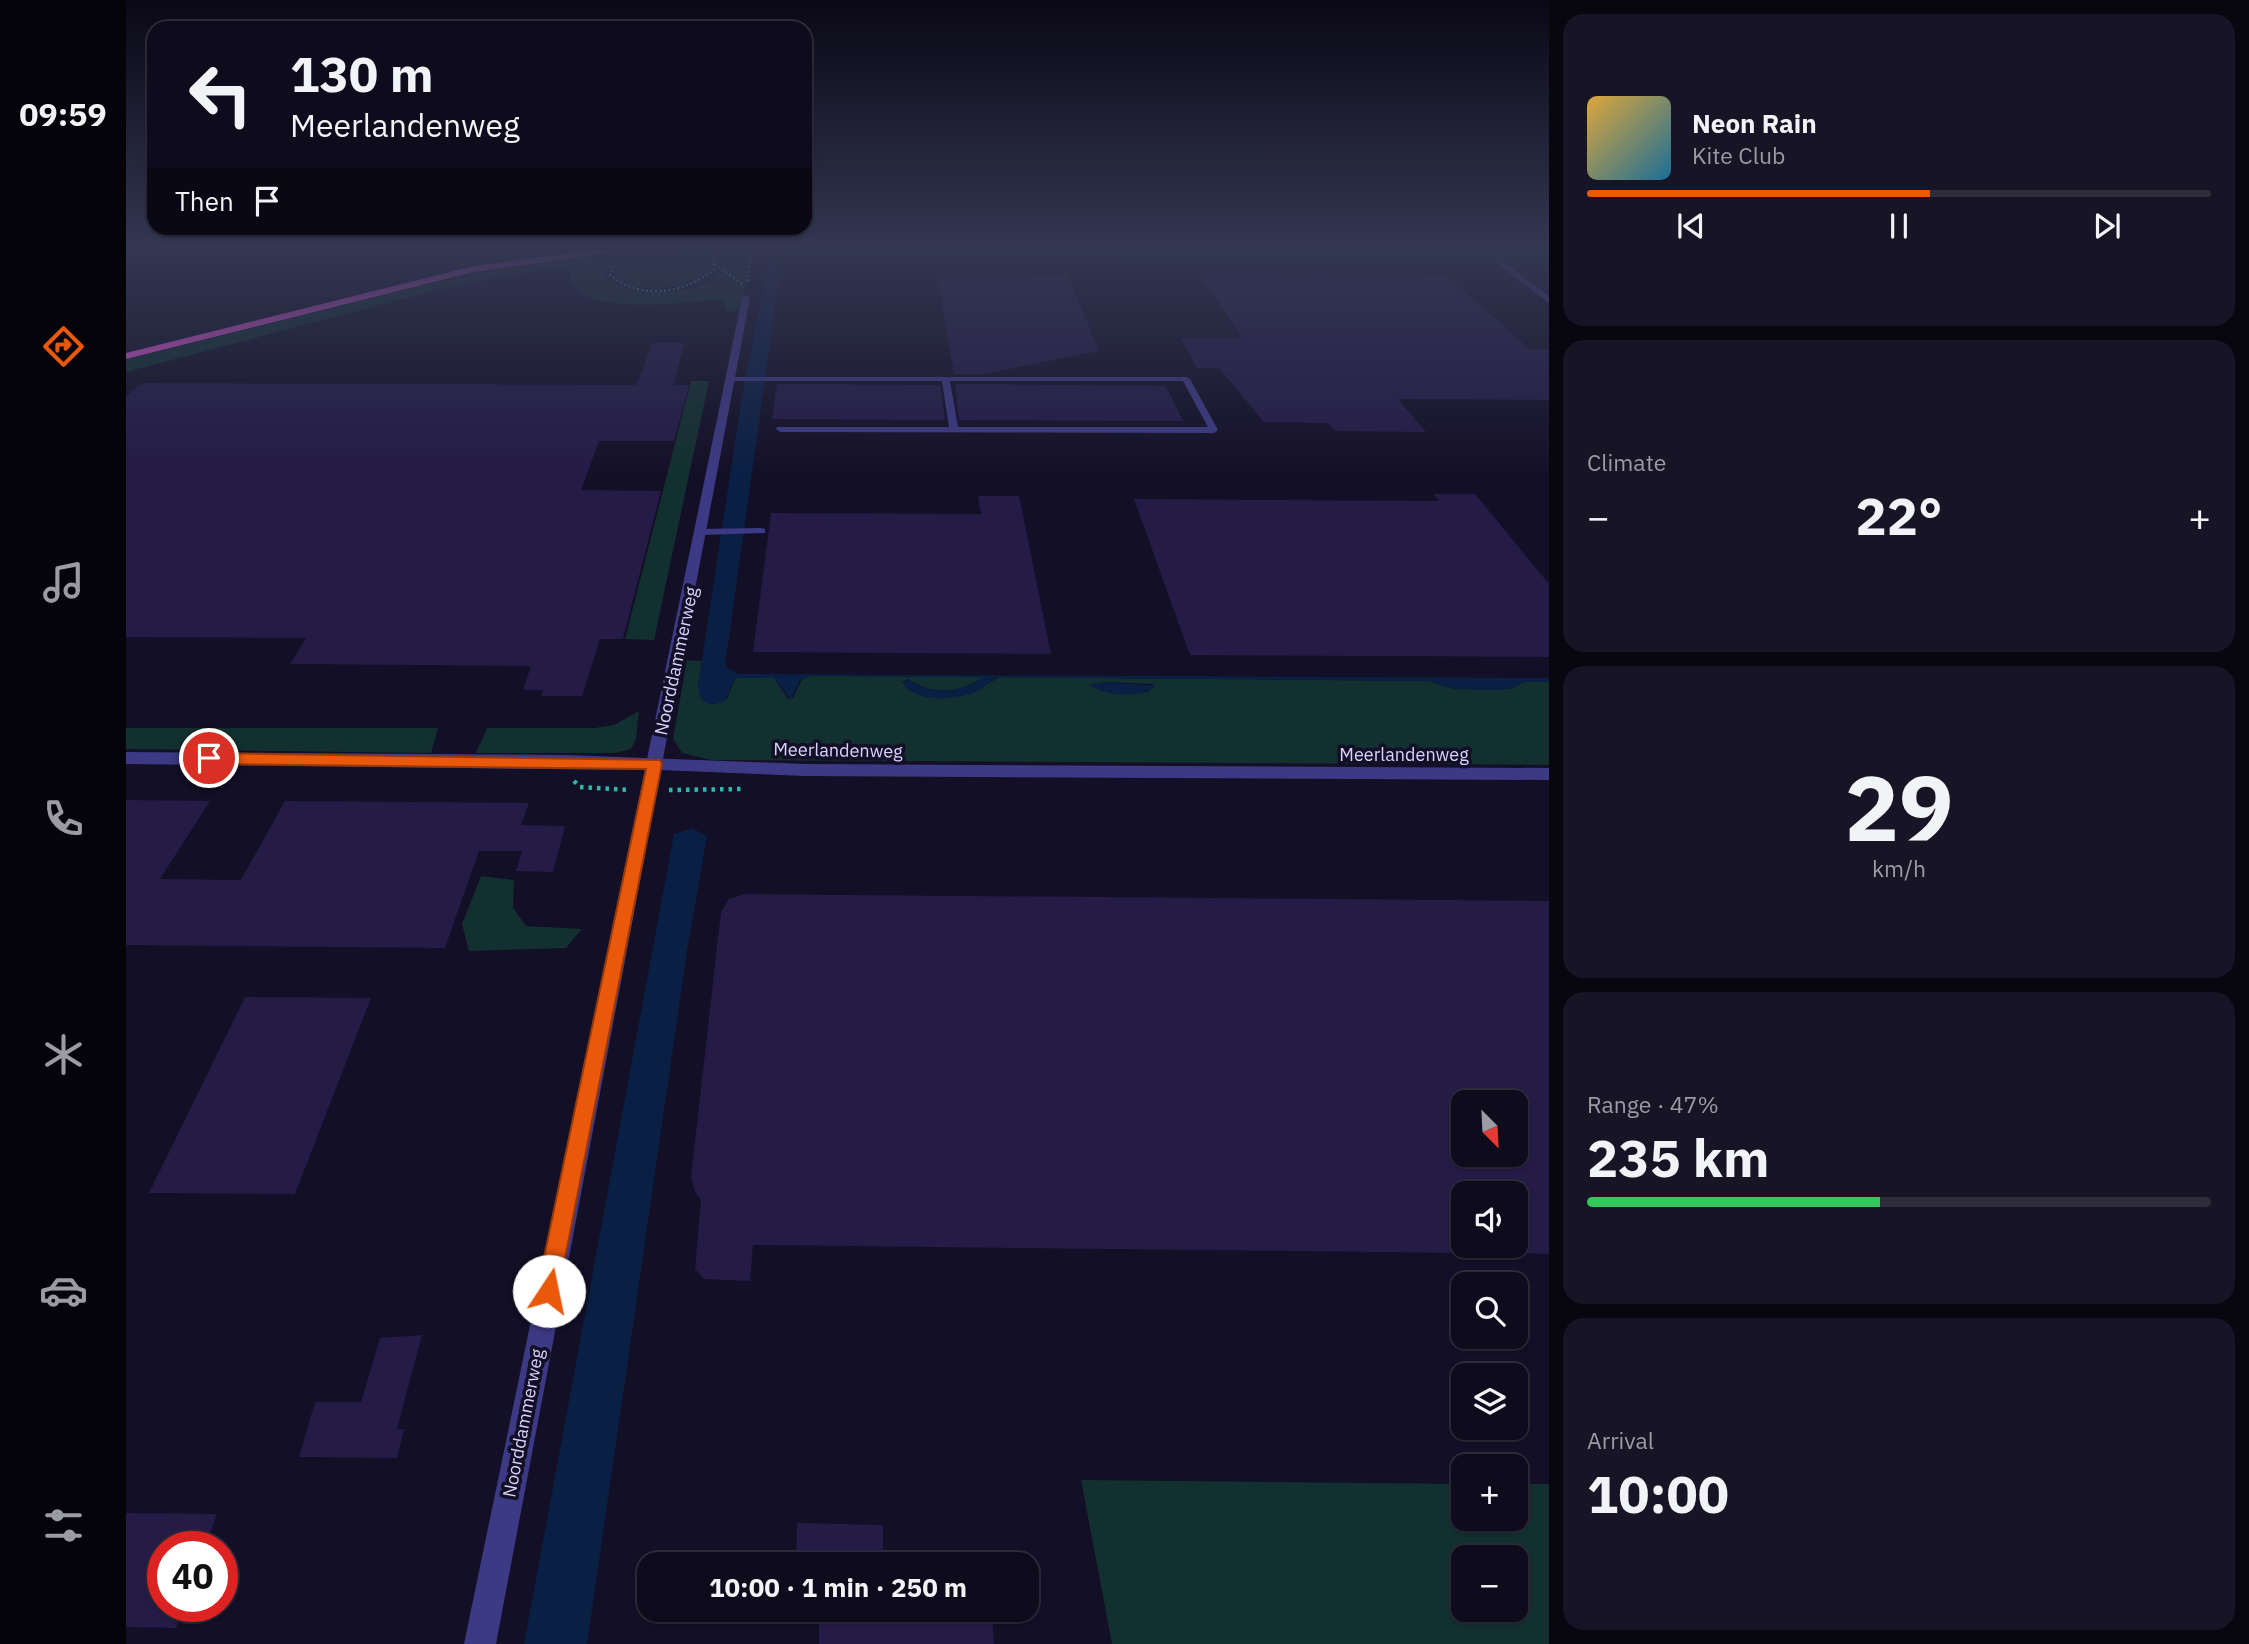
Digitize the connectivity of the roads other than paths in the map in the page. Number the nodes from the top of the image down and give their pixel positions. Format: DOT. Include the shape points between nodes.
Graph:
graph roads {
  1 [pos="222,324"];
  2 [pos="255,324"];
  3 [pos="742,324"];
  4 [pos="126,348"];
  5 [pos="126,356"];
  6 [pos="734,379"];
  7 [pos="946,379"];
  8 [pos="780,429"];
  9 [pos="954,429"];
  10 [pos="758,531"];
  11 [pos="706,532"];
  12 [pos="126,758"];
  13 [pos="654,764"];
  14 [pos="1549,774"];
  15 [pos="480,1644"];
  1 -- 4 [label="highway"];
  2 -- 5 [label="highway"];
  3 -- 6 [label="street, Noorddammerweg"];
  6 -- 7 [label="lane"];
  6 -- 11 [label="street, Noorddammerweg"];
  7 -- 9 [label="lane"];
  7 -- 9 [label="lane" via="1186,379 1214,430"];
  8 -- 9 [label="lane"];
  10 -- 11 [label="lane"];
  11 -- 13 [label="street, Noorddammerweg"];
  12 -- 13 [label="street, Meerlandenweg"];
  13 -- 14 [label="street, Meerlandenweg" via="804,770"];
  13 -- 15 [label="street, Noorddammerweg"];
}
